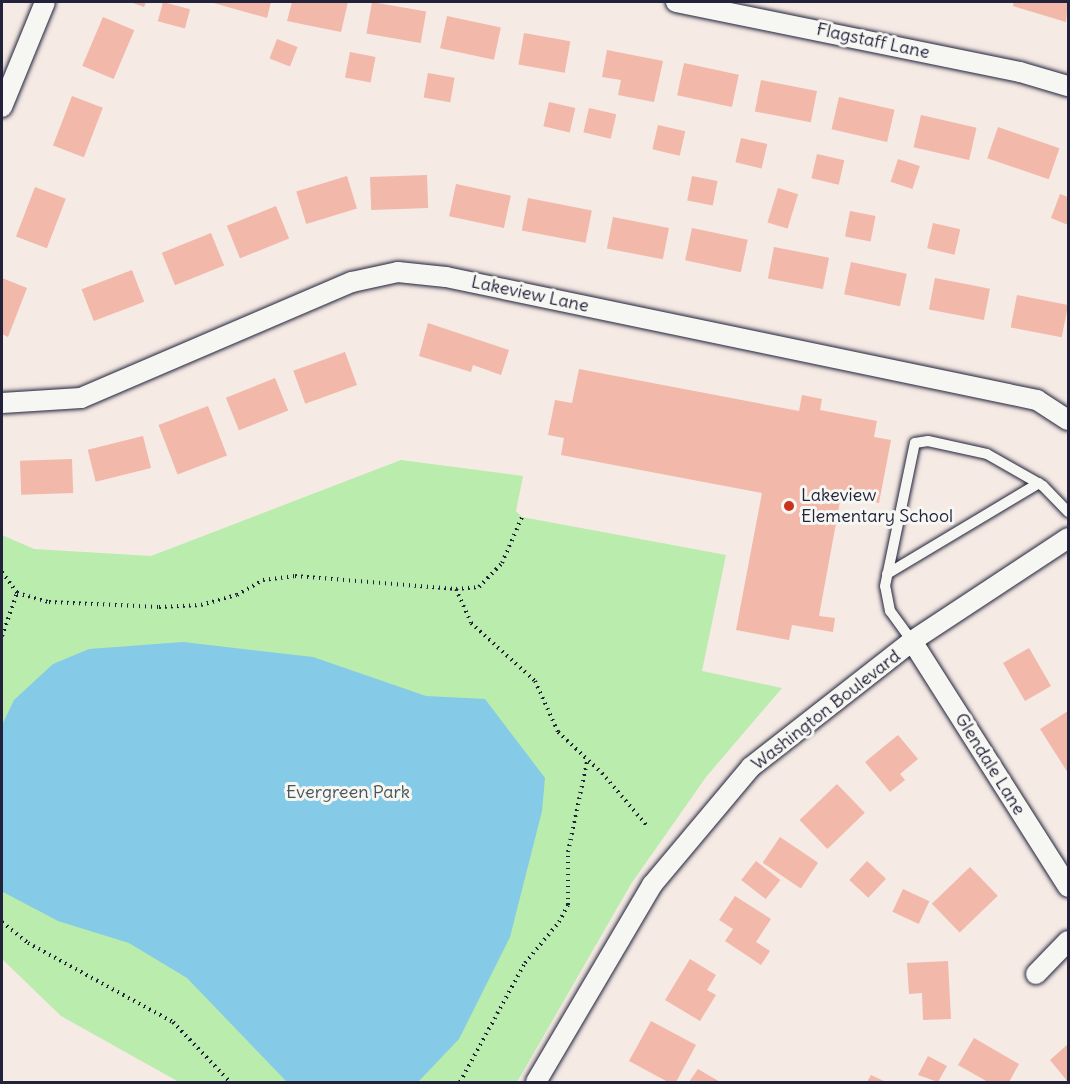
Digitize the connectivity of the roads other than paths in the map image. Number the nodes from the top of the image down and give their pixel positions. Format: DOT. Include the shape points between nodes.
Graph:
graph roads {
  1 [pos="45,2"];
  2 [pos="675,2"];
  3 [pos="1068,86"];
  4 [pos="2,107"];
  5 [pos="2,403"];
  6 [pos="1068,420"];
  7 [pos="1039,483"];
  8 [pos="1068,512"];
  9 [pos="1068,538"];
  10 [pos="887,574"];
  11 [pos="912,641"];
  12 [pos="1068,887"];
  13 [pos="1068,941"];
  14 [pos="1036,974"];
  15 [pos="538,1082"];
  1 -- 4 [label="street"];
  2 -- 3 [label="street, Flagstaff Lane" via="924,52"];
  5 -- 6 [label="street, Lakeview Lane" via="81,398 352,282 398,272 446,277 1025,398"];
  7 -- 8 [label="lane"];
  7 -- 10 [label="lane"];
  7 -- 10 [label="lane" via="987,454 927,441 915,443"];
  9 -- 11 [label="street, Washington Boulevard"];
  10 -- 11 [label="lane" via="890,611"];
  11 -- 12 [label="street, Glendale Lane"];
  11 -- 15 [label="street, Washington Boulevard" via="744,776 652,885"];
  13 -- 14 [label="street"];
}
